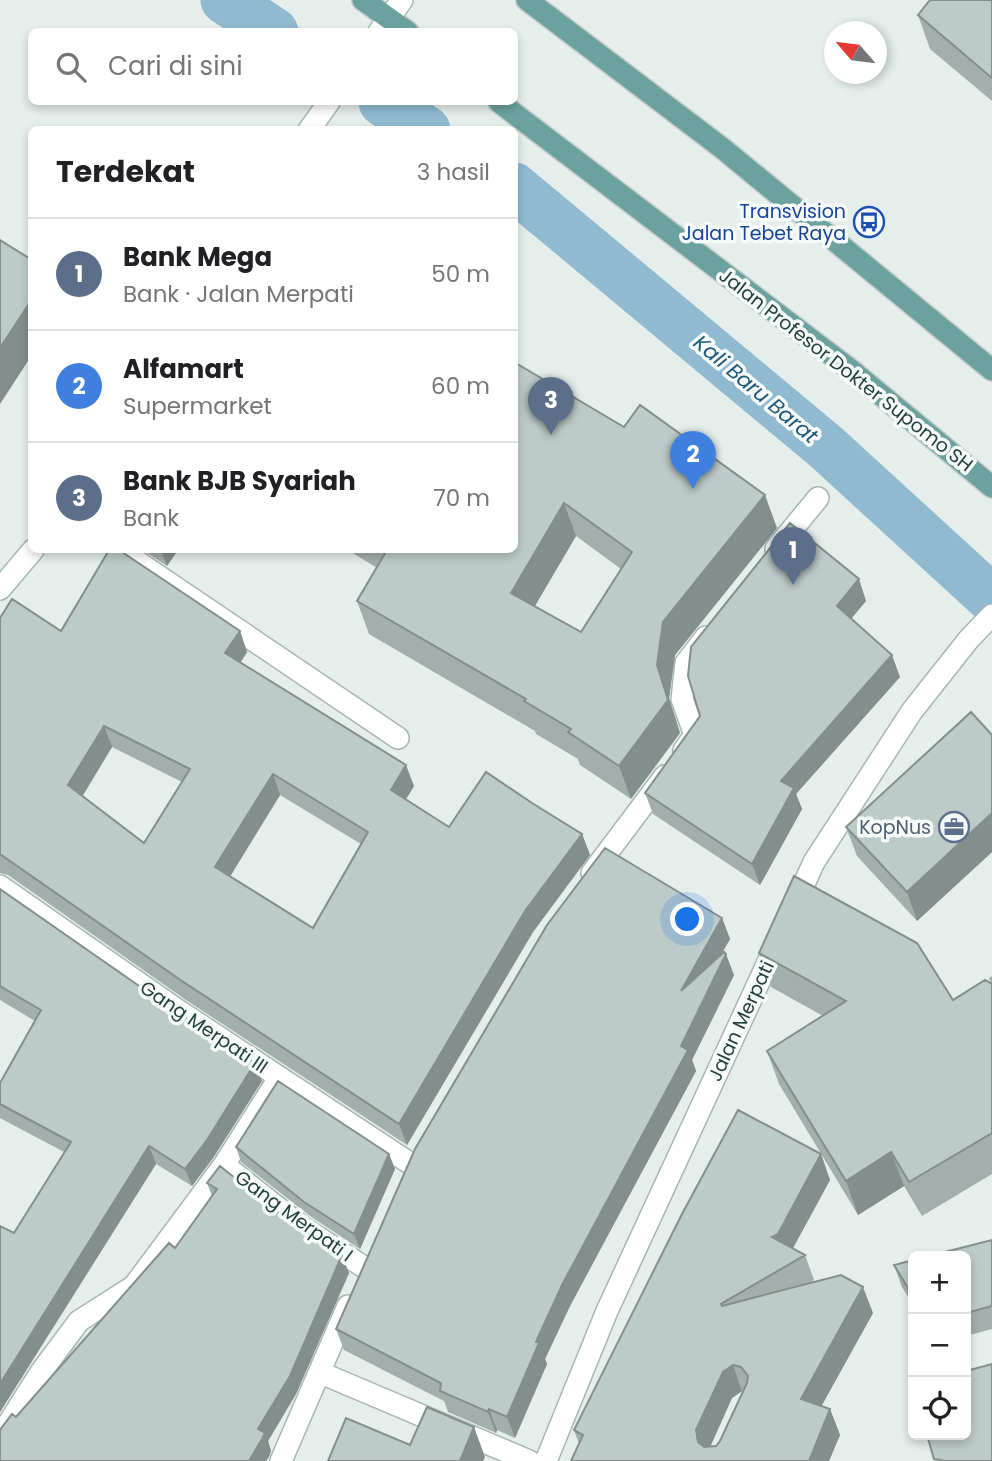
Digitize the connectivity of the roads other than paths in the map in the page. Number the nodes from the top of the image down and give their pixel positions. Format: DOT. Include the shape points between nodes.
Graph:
graph roads {
  1 [pos="363,0"];
  2 [pos="527,0"];
  3 [pos="390,16"];
  4 [pos="404,28"];
  5 [pos="327,105"];
  6 [pos="503,105"];
  7 [pos="312,126"];
  8 [pos="992,370"];
  9 [pos="992,487"];
  10 [pos="818,498"];
  11 [pos="30,553"];
  12 [pos="124,553"];
  13 [pos="760,570"];
  14 [pos="0,589"];
  15 [pos="992,615"];
  16 [pos="719,622"];
  17 [pos="398,737"];
  18 [pos="584,885"];
  19 [pos="0,887"];
  20 [pos="279,1078"];
  21 [pos="224,1164"];
  22 [pos="401,1186"];
  23 [pos="374,1244"];
  24 [pos="364,1267"];
  25 [pos="321,1373"];
  26 [pos="0,1437"];
  27 [pos="281,1461"];
  28 [pos="529,1461"];
  29 [pos="546,1461"];
  1 -- 3 [label="main road"];
  2 -- 8 [label="main road" via="722,148"];
  3 -- 4 [label="main road"];
  5 -- 7 [label="street"];
  6 -- 9 [label="main road, Jalan Profesor Dokter Supomo SH" via="851,370"];
  10 -- 13 [label="street"];
  11 -- 14 [label="street"];
  12 -- 17 [label="street"];
  15 -- 29 [label="street, Jalan Merpati" via="912,711 814,862 607,1311"];
  16 -- 18 [label="street" via="686,663 682,699 695,735"];
  19 -- 20 [label="street, Gang Merpati III"];
  20 -- 21 [label="street"];
  20 -- 22 [label="street, Gang Merpati III" via="415,1158"];
  21 -- 24 [label="street, Gang Merpati I" via="302,1227"];
  21 -- 26 [label="street" via="134,1286 79,1321"];
  23 -- 24 [label="street"];
  24 -- 25 [label="street"];
  25 -- 27 [label="street"];
  25 -- 28 [label="street"];
}
